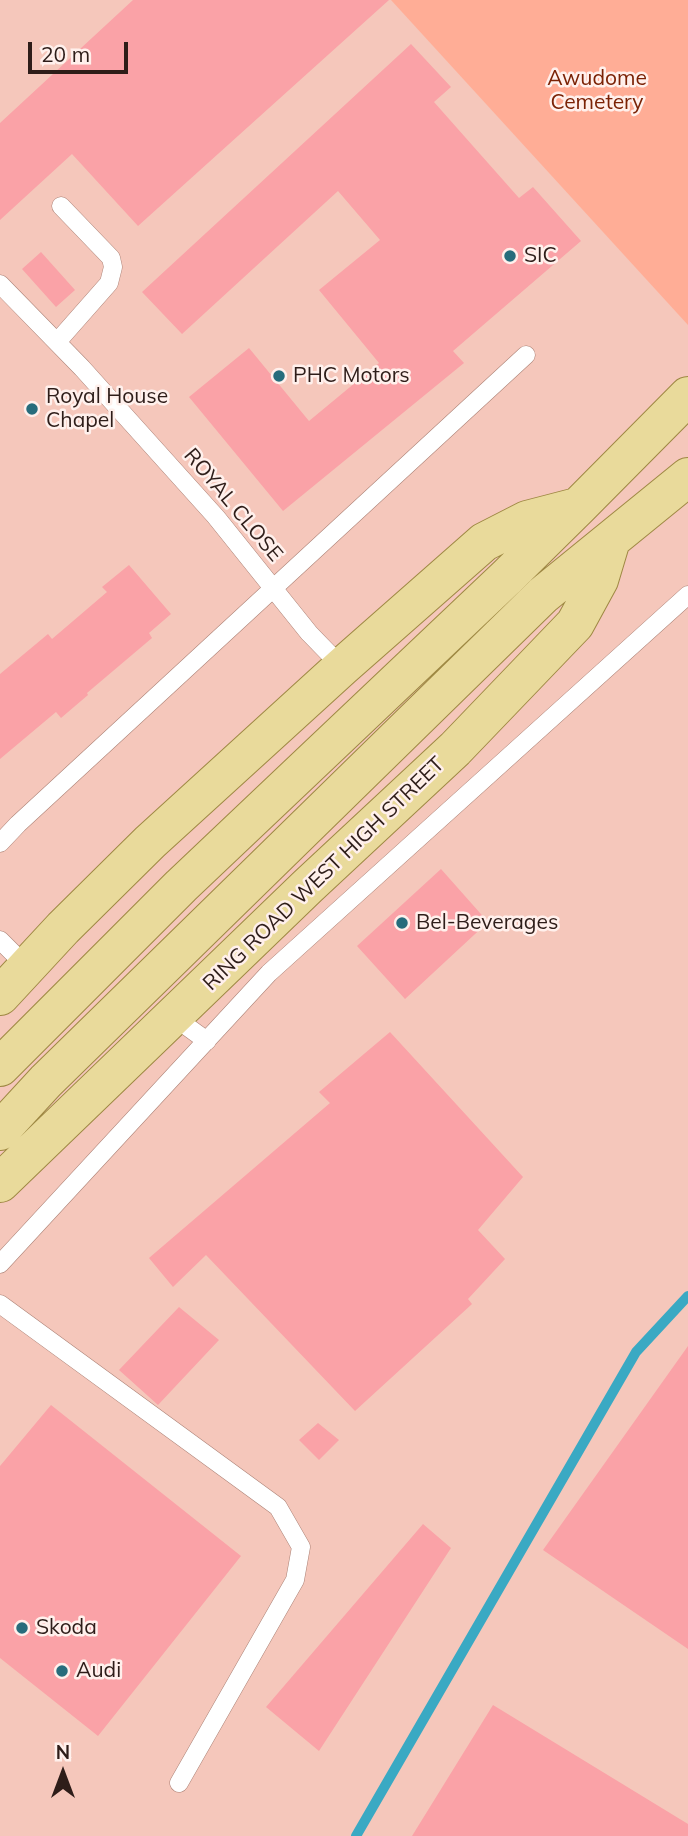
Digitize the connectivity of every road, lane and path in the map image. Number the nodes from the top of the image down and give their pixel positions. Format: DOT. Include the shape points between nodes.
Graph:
graph roads {
  1 [pos="61,206"];
  2 [pos="0,284"];
  3 [pos="57,342"];
  4 [pos="526,355"];
  5 [pos="688,396"];
  6 [pos="688,477"];
  7 [pos="579,506"];
  8 [pos="612,539"];
  9 [pos="273,589"];
  10 [pos="688,595"];
  11 [pos="342,667"];
  12 [pos="0,843"];
  13 [pos="0,940"];
  14 [pos="27,968"];
  15 [pos="0,996"];
  16 [pos="174,1017"];
  17 [pos="207,1041"];
  18 [pos="0,1067"];
  19 [pos="0,1131"];
  20 [pos="0,1184"];
  21 [pos="0,1264"];
  22 [pos="0,1304"];
  23 [pos="179,1783"];
  1 -- 3 [label="lane" via="111,258 113,267 110,283"];
  2 -- 3 [label="lane, ROYAL CLOSE"];
  3 -- 9 [label="lane, ROYAL CLOSE" via="216,517"];
  4 -- 9 [label="lane"];
  5 -- 7 [label="main road"];
  6 -- 8 [label="main road"];
  7 -- 11 [label="main road" via="527,520 484,542"];
  7 -- 18 [label="main road" via="181,886"];
  8 -- 16 [label="main road, RING ROAD WEST HIGH STREET" via="599,580 575,624 455,749"];
  8 -- 19 [label="main road" via="543,595"];
  9 -- 11 [label="lane, ROYAL CLOSE"];
  9 -- 12 [label="lane"];
  10 -- 17 [label="lane" via="270,973"];
  11 -- 14 [label="main road" via="150,842"];
  13 -- 14 [label="lane"];
  14 -- 15 [label="main road"];
  16 -- 17 [label="lane"];
  16 -- 20 [label="main road, RING ROAD WEST HIGH STREET"];
  17 -- 21 [label="lane"];
  22 -- 23 [label="lane" via="278,1507 301,1547 295,1580"];
}
